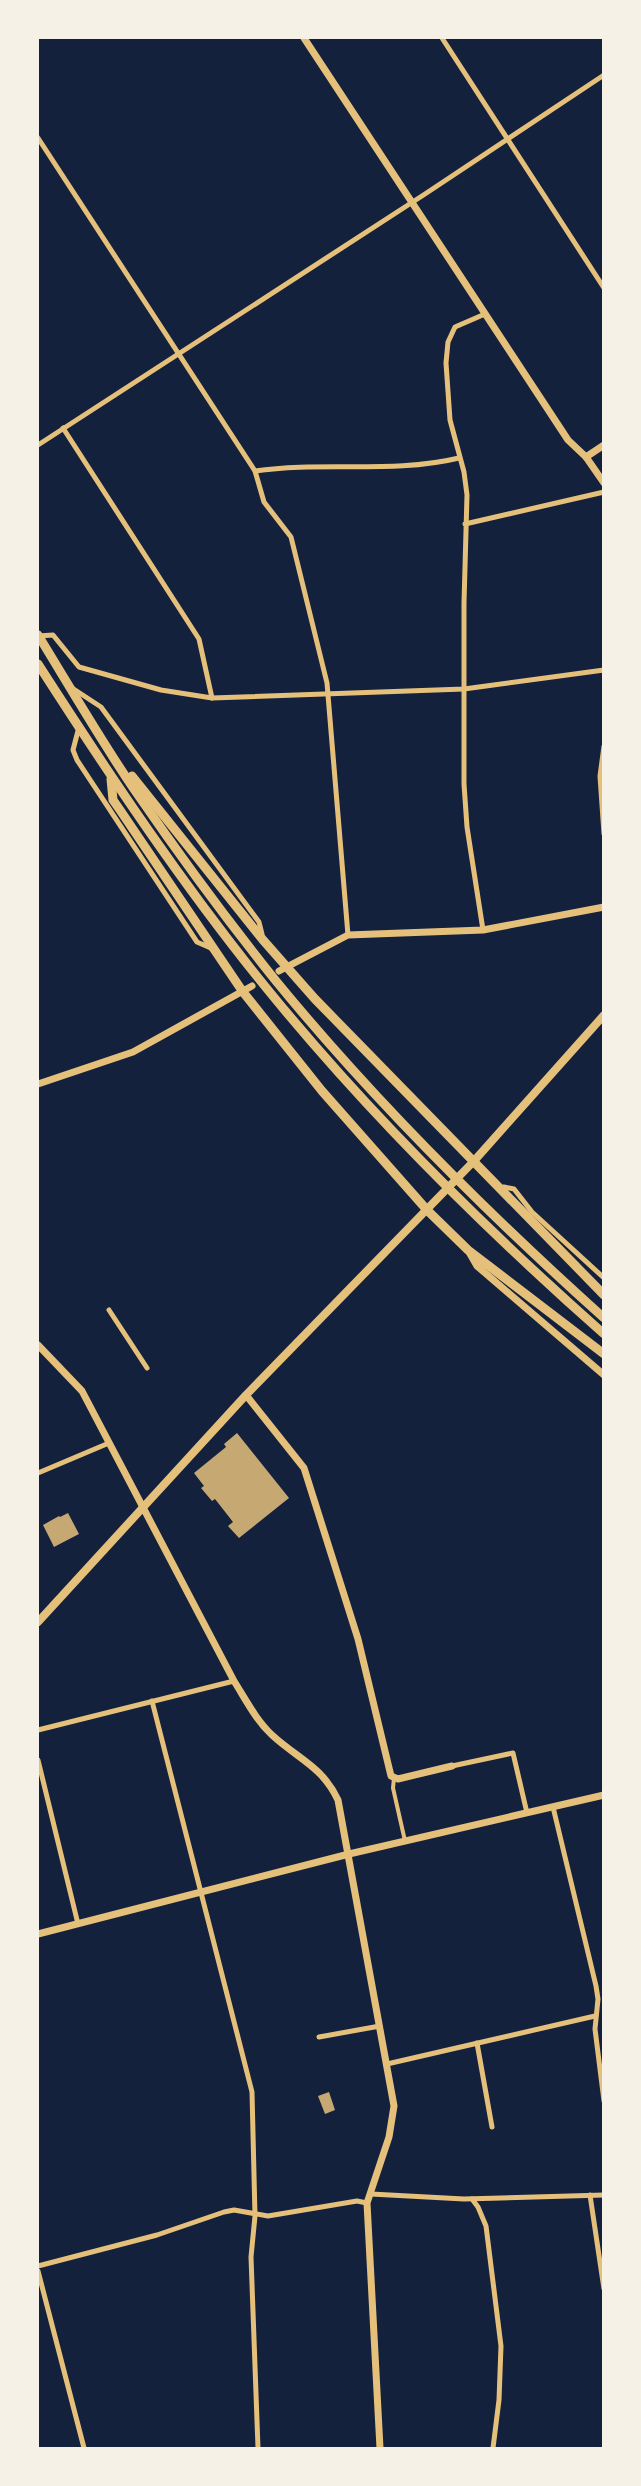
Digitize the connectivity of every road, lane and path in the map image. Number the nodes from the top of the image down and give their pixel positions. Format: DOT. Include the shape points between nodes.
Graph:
graph roads {
  1 [pos="304,38"];
  2 [pos="442,38"];
  3 [pos="603,75"];
  4 [pos="38,138"];
  5 [pos="507,139"];
  6 [pos="412,202"];
  7 [pos="603,288"];
  8 [pos="485,314"];
  9 [pos="179,354"];
  10 [pos="63,428"];
  11 [pos="38,445"];
  12 [pos="603,445"];
  13 [pos="586,457"];
  14 [pos="459,458"];
  15 [pos="255,471"];
  16 [pos="603,483"];
  17 [pos="603,492"];
  18 [pos="465,524"];
  19 [pos="38,635"];
  20 [pos="38,664"];
  21 [pos="603,670"];
  22 [pos="70,687"];
  23 [pos="464,689"];
  24 [pos="328,692"];
  25 [pos="212,698"];
  26 [pos="79,728"];
  27 [pos="104,742"];
  28 [pos="603,746"];
  29 [pos="111,776"];
  30 [pos="603,834"];
  31 [pos="603,907"];
  32 [pos="483,930"];
  33 [pos="348,935"];
  34 [pos="263,940"];
  35 [pos="214,950"];
  36 [pos="283,969"];
  37 [pos="252,986"];
  38 [pos="243,992"];
  39 [pos="603,1015"];
  40 [pos="38,1083"];
  41 [pos="474,1161"];
  42 [pos="498,1189"];
  43 [pos="427,1210"];
  44 [pos="468,1250"];
  45 [pos="603,1278"];
  46 [pos="603,1295"];
  47 [pos="109,1310"];
  48 [pos="603,1318"];
  49 [pos="603,1334"];
  50 [pos="38,1345"];
  51 [pos="603,1354"];
  52 [pos="147,1368"];
  53 [pos="603,1375"];
  54 [pos="246,1395"];
  55 [pos="109,1443"];
  56 [pos="38,1473"];
  57 [pos="142,1506"];
  58 [pos="38,1622"];
  59 [pos="234,1681"];
  60 [pos="152,1701"];
  61 [pos="38,1730"];
  62 [pos="38,1760"];
  63 [pos="452,1766"];
  64 [pos="394,1778"];
  65 [pos="603,1795"];
  66 [pos="553,1807"];
  67 [pos="527,1813"];
  68 [pos="405,1842"];
  69 [pos="349,1854"];
  70 [pos="200,1894"];
  71 [pos="78,1924"];
  72 [pos="38,1934"];
  73 [pos="595,2016"];
  74 [pos="380,2026"];
  75 [pos="319,2037"];
  76 [pos="477,2043"];
  77 [pos="387,2064"];
  78 [pos="603,2101"];
  79 [pos="492,2127"];
  80 [pos="371,2194"];
  81 [pos="590,2195"];
  82 [pos="603,2195"];
  83 [pos="472,2199"];
  84 [pos="367,2204"];
  85 [pos="255,2216"];
  86 [pos="38,2266"];
  87 [pos="38,2271"];
  88 [pos="603,2289"];
  89 [pos="84,2448"];
  90 [pos="258,2448"];
  91 [pos="380,2448"];
  92 [pos="493,2448"];
  1 -- 6 [label="street"];
  2 -- 5 [label="street"];
  3 -- 5 [label="street"];
  4 -- 9 [label="street"];
  5 -- 6 [label="street"];
  5 -- 7 [label="street"];
  6 -- 8 [label="street"];
  6 -- 9 [label="street"];
  8 -- 13 [label="street" via="568,440"];
  8 -- 14 [label="street" via="455,327 448,342 447,398"];
  9 -- 10 [label="street"];
  9 -- 15 [label="street"];
  10 -- 11 [label="street"];
  10 -- 25 [label="street" via="195,633"];
  12 -- 13 [label="street"];
  13 -- 16 [label="street"];
  14 -- 15 [label="street" via="426,464 285,466"];
  14 -- 18 [label="street" via="467,495"];
  15 -- 24 [label="street" via="264,502 291,537"];
  17 -- 18 [label="street"];
  18 -- 23 [label="street"];
  19 -- 22 [label="highway"];
  19 -- 25 [label="street" via="53,635 79,667 161,690"];
  20 -- 26 [label="highway"];
  21 -- 23 [label="street"];
  22 -- 27 [label="highway"];
  22 -- 34 [label="street" via="101,707 259,922"];
  23 -- 24 [label="street"];
  23 -- 32 [label="street" via="467,827"];
  24 -- 25 [label="street"];
  24 -- 33 [label="street"];
  26 -- 29 [label="highway"];
  26 -- 35 [label="street" via="74,750 77,760 197,942"];
  27 -- 34 [label="highway"];
  27 -- 48 [label="highway" via="203,885 276,980 356,1074 441,1166"];
  28 -- 30 [label="street"];
  29 -- 35 [label="highway" via="113,800"];
  29 -- 49 [label="highway" via="193,893 347,1083 460,1202"];
  31 -- 32 [label="street"];
  32 -- 33 [label="street"];
  33 -- 36 [label="street"];
  34 -- 36 [label="highway"];
  35 -- 38 [label="highway"];
  36 -- 41 [label="highway"];
  37 -- 38 [label="street"];
  38 -- 40 [label="street" via="133,1052"];
  38 -- 43 [label="highway" via="321,1091"];
  39 -- 41 [label="main road"];
  41 -- 42 [label="highway"];
  41 -- 43 [label="main road"];
  42 -- 45 [label="street" via="514,1189 532,1212"];
  42 -- 46 [label="highway"];
  43 -- 44 [label="highway"];
  43 -- 54 [label="main road"];
  44 -- 51 [label="highway"];
  44 -- 53 [label="street" via="477,1266"];
  47 -- 52 [label="street"];
  50 -- 55 [label="street" via="82,1390"];
  54 -- 57 [label="main road"];
  54 -- 64 [label="street" via="304,1468 358,1640"];
  55 -- 56 [label="street"];
  55 -- 57 [label="street"];
  57 -- 58 [label="main road"];
  57 -- 59 [label="street"];
  59 -- 60 [label="street"];
  59 -- 69 [label="street" via="258,1720 307,1760 334,1791"];
  60 -- 61 [label="street"];
  60 -- 70 [label="street"];
  62 -- 71 [label="street"];
  63 -- 64 [label="street"];
  63 -- 67 [label="street" via="513,1753"];
  64 -- 68 [label="street"];
  65 -- 66 [label="street"];
  66 -- 67 [label="street"];
  66 -- 73 [label="street" via="596,1986"];
  67 -- 68 [label="street"];
  68 -- 69 [label="street"];
  69 -- 70 [label="street"];
  69 -- 74 [label="street"];
  70 -- 71 [label="street"];
  70 -- 85 [label="street" via="252,2092"];
  71 -- 72 [label="street"];
  73 -- 76 [label="street"];
  73 -- 78 [label="street"];
  74 -- 75 [label="street"];
  74 -- 77 [label="street"];
  76 -- 77 [label="street"];
  76 -- 79 [label="street"];
  77 -- 80 [label="street" via="394,2106"];
  80 -- 83 [label="street"];
  80 -- 84 [label="street"];
  81 -- 82 [label="street"];
  81 -- 83 [label="street"];
  81 -- 88 [label="street"];
  83 -- 92 [label="street" via="486,2226 501,2346 500,2400"];
  84 -- 85 [label="street" via="357,2201"];
  84 -- 91 [label="street"];
  85 -- 86 [label="street" via="240,2211 224,2212 157,2235"];
  85 -- 90 [label="street" via="251,2257"];
  87 -- 89 [label="street"];
}
